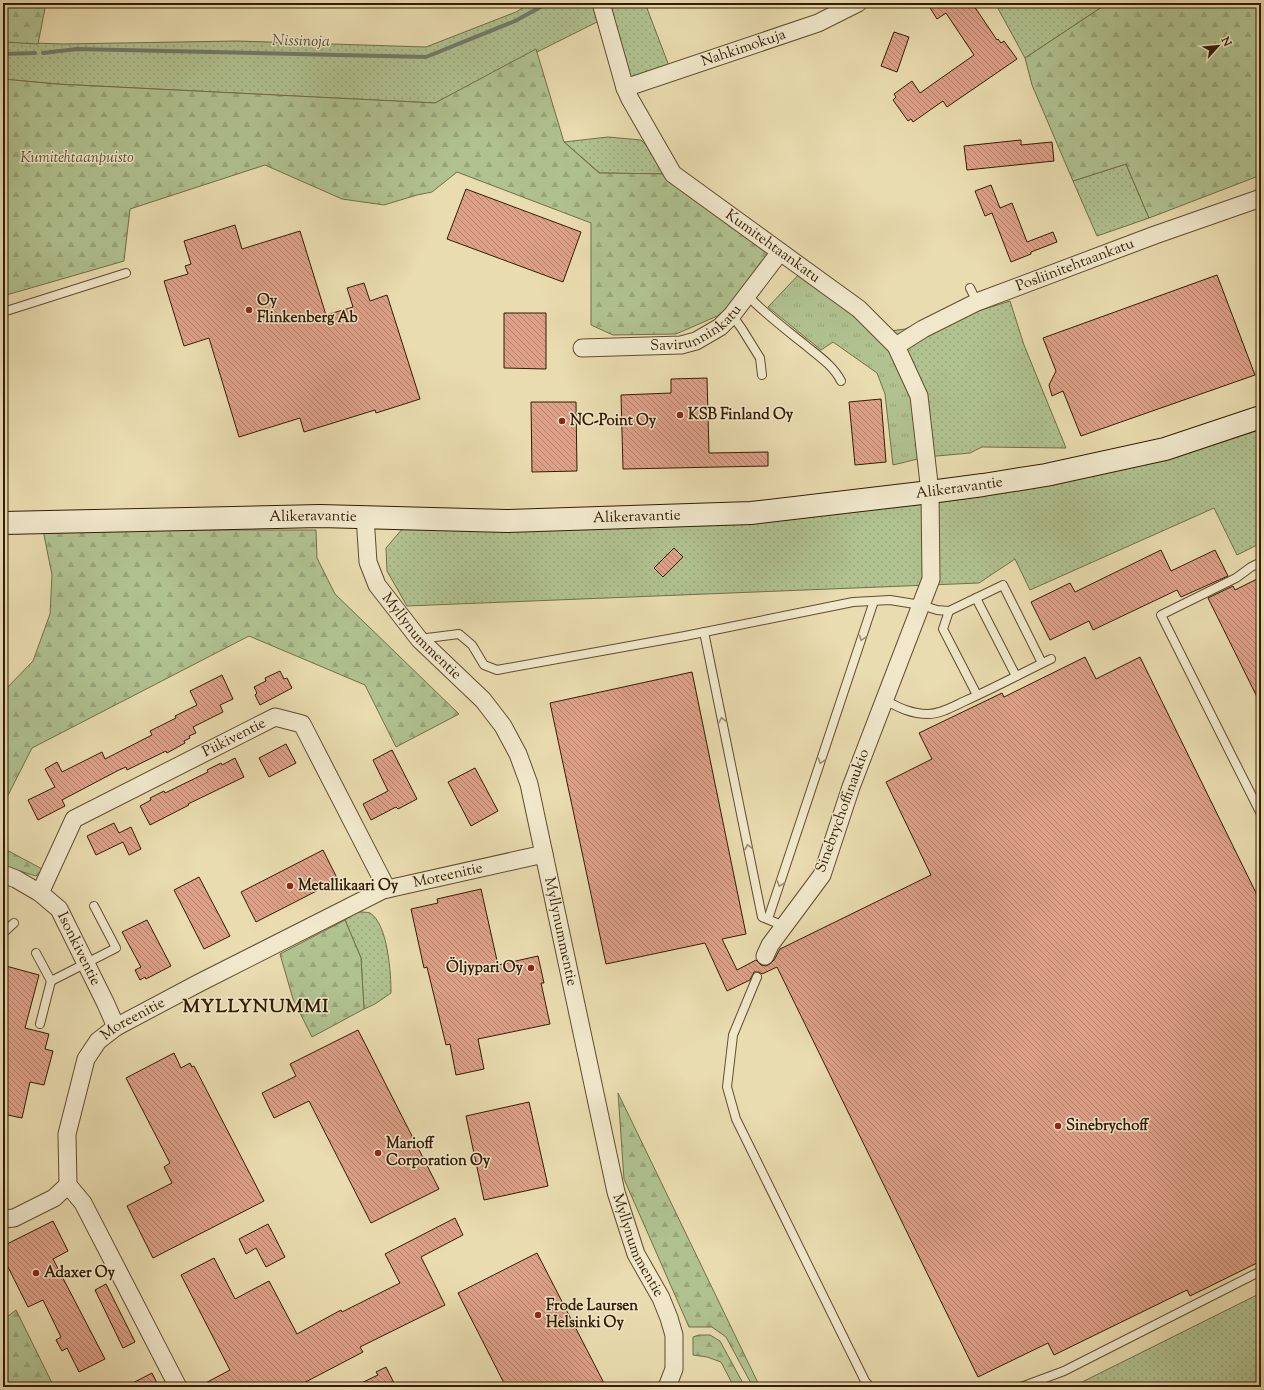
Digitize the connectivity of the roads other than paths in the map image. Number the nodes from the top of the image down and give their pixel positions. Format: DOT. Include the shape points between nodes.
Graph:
graph roads {
  1 [pos="601,3"];
  2 [pos="858,3"];
  3 [pos="626,88"];
  4 [pos="1261,198"];
  5 [pos="780,252"];
  6 [pos="126,273"];
  7 [pos="747,295"];
  8 [pos="3,312"];
  9 [pos="732,315"];
  10 [pos="896,346"];
  11 [pos="582,348"];
  12 [pos="762,375"];
  13 [pos="841,381"];
  14 [pos="1261,417"];
  15 [pos="930,492"];
  16 [pos="365,516"];
  17 [pos="3,523"];
  18 [pos="1261,562"];
  19 [pos="976,598"];
  20 [pos="874,601"];
  21 [pos="921,605"];
  22 [pos="949,611"];
  23 [pos="704,632"];
  24 [pos="419,639"];
  25 [pos="1051,659"];
  26 [pos="1042,663"];
  27 [pos="1016,676"];
  28 [pos="977,695"];
  29 [pos="885,700"];
  30 [pos="1261,814"];
  31 [pos="544,854"];
  32 [pos="3,874"];
  33 [pos="387,889"];
  34 [pos="40,893"];
  35 [pos="94,906"];
  36 [pos="768,920"];
  37 [pos="14,923"];
  38 [pos="784,926"];
  39 [pos="3,933"];
  40 [pos="36,953"];
  41 [pos="764,956"];
  42 [pos="86,963"];
  43 [pos="757,977"];
  44 [pos="51,982"];
  45 [pos="40,1024"];
  46 [pos="116,1027"];
  47 [pos="68,1185"];
  48 [pos="3,1219"];
  49 [pos="1261,1271"];
  50 [pos="178,1387"];
  51 [pos="667,1387"];
  52 [pos="870,1387"];
  53 [pos="1020,1387"];
  1 -- 3 [label="street, Kumitehtaankatu"];
  2 -- 3 [label="street, Nahkimokuja" via="818,23"];
  3 -- 5 [label="street, Kumitehtaankatu" via="673,174"];
  4 -- 10 [label="street, Posliinitehtaankatu" via="973,295"];
  5 -- 7 [label="street, Savirunninkatu"];
  5 -- 10 [label="street, Kumitehtaankatu" via="859,309"];
  6 -- 8 [label="lane"];
  7 -- 9 [label="street, Savirunninkatu"];
  7 -- 13 [label="lane" via="827,362"];
  9 -- 11 [label="street, Savirunninkatu" via="720,327 696,341 681,345"];
  9 -- 12 [label="lane" via="760,358"];
  10 -- 15 [label="street, Kumitehtaankatu" via="918,396"];
  14 -- 15 [label="street, Alikeravantie" via="1165,449 1046,475"];
  15 -- 16 [label="street, Alikeravantie" via="751,513 507,521"];
  15 -- 21 [label="street, Sinebrychoffinaukio" via="931,579"];
  16 -- 17 [label="street, Alikeravantie"];
  16 -- 24 [label="street, Myllynummentie" via="368,562 377,585"];
  18 -- 30 [label="lane" via="1251,566 1236,578 1161,615"];
  19 -- 22 [label="lane"];
  19 -- 26 [label="lane" via="1003,585"];
  19 -- 27 [label="lane"];
  20 -- 21 [label="lane" via="890,600"];
  20 -- 23 [label="lane" via="853,602"];
  20 -- 36 [label="lane, one-way"];
  21 -- 22 [label="lane"];
  21 -- 29 [label="street, Sinebrychoffinaukio"];
  22 -- 28 [label="lane" via="943,629"];
  23 -- 24 [label="lane" via="497,670 484,665 472,645 460,634"];
  36 -- 23 [label="lane, one-way" via="762,917"];
  24 -- 31 [label="street, Myllynummentie" via="483,700 503,726 518,754 529,784"];
  25 -- 26 [label="lane"];
  26 -- 27 [label="lane"];
  27 -- 28 [label="lane"];
  28 -- 29 [label="lane" via="929,714 913,713"];
  29 -- 38 [label="street, Sinebrychoffinaukio" via="851,787 822,874"];
  31 -- 33 [label="street, Moreenitie"];
  31 -- 51 [label="street, Myllynummentie" via="616,1192 636,1254 661,1298 674,1335 674,1369"];
  32 -- 34 [label="street, Isonkiventie" via="16,878"];
  33 -- 34 [label="street, Piikiventie" via="302,724 274,717 74,819"];
  33 -- 46 [label="street, Moreenitie"];
  34 -- 42 [label="street, Isonkiventie" via="59,909"];
  35 -- 42 [label="lane" via="116,948"];
  36 -- 38 [label="lane"];
  37 -- 39 [label="lane"];
  38 -- 41 [label="street, Sinebrychoffinaukio"];
  40 -- 44 [label="lane"];
  42 -- 44 [label="lane"];
  42 -- 46 [label="street, Isonkiventie"];
  43 -- 52 [label="lane" via="733,1036 727,1087 736,1119"];
  44 -- 45 [label="lane"];
  46 -- 47 [label="street, Moreenitie" via="98,1041 86,1059 67,1134"];
  47 -- 48 [label="street" via="54,1198 14,1218"];
  47 -- 50 [label="street" via="83,1203"];
  49 -- 53 [label="lane" via="1064,1371"];
}
